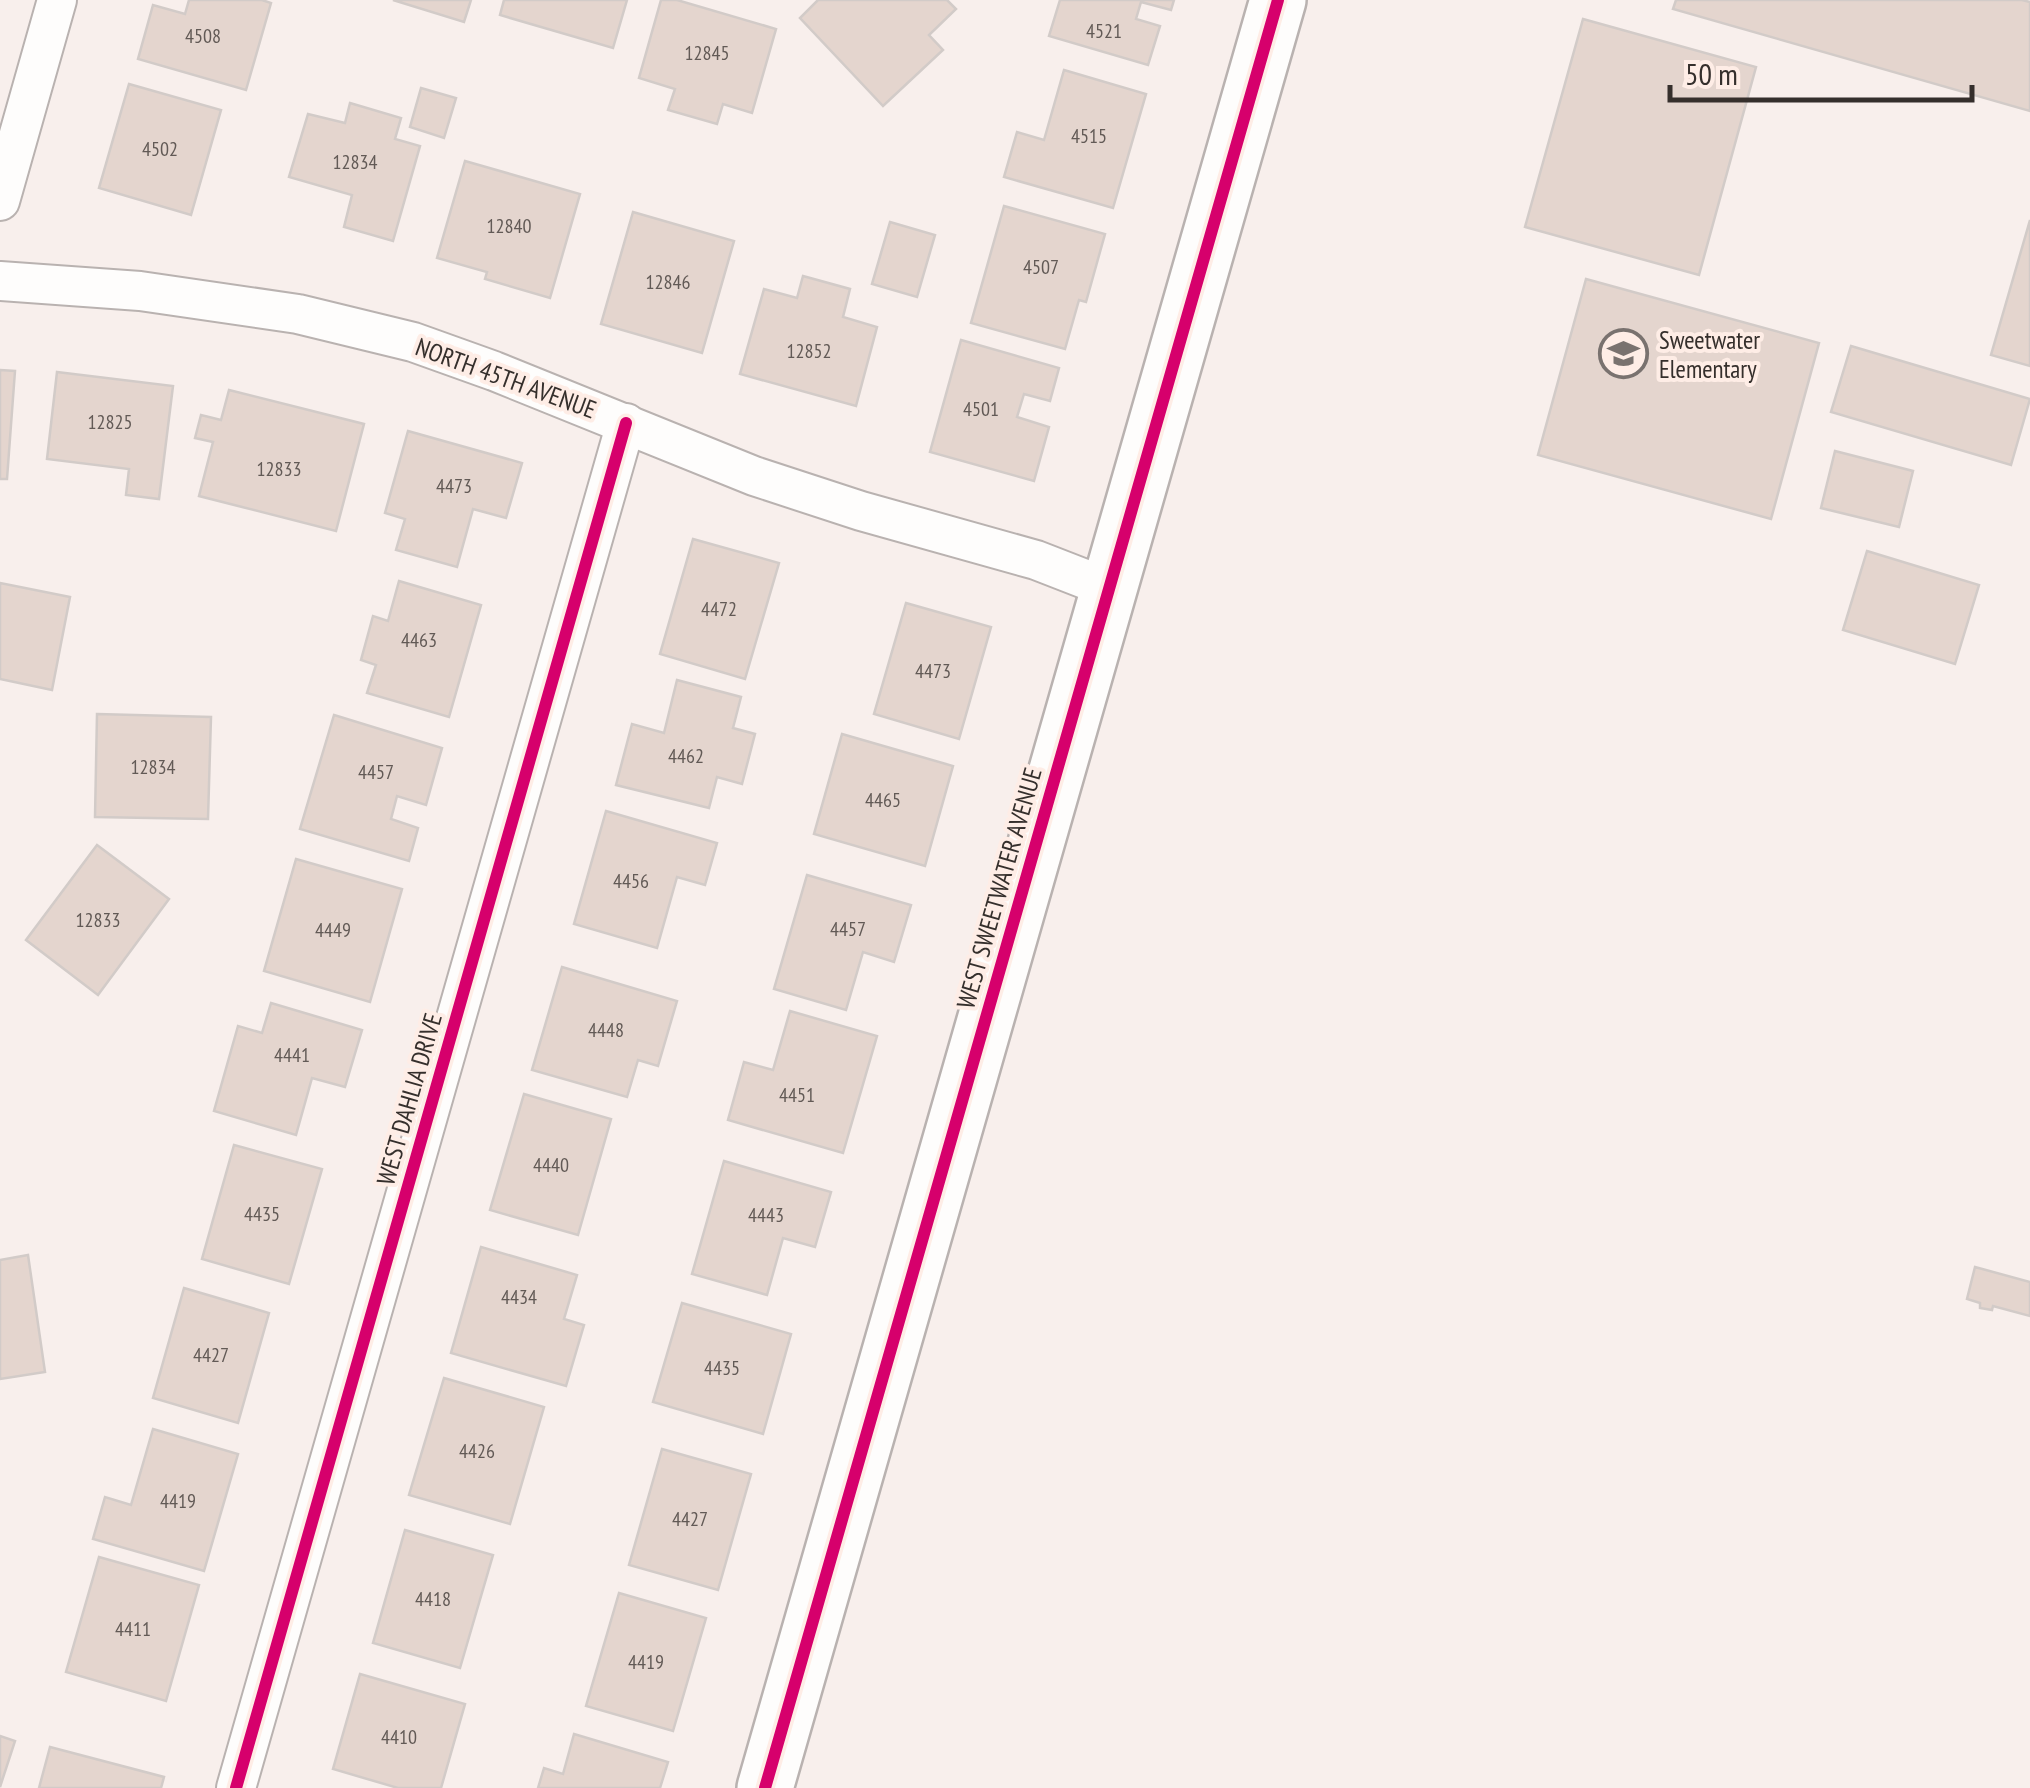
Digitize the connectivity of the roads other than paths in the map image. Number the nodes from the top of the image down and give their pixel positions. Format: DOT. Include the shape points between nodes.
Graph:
graph roads {
  1 [pos="57,0"];
  2 [pos="1278,0"];
  3 [pos="0,201"];
  4 [pos="0,282"];
  5 [pos="626,422"];
  6 [pos="1108,588"];
  7 [pos="236,1788"];
  8 [pos="765,1788"];
  1 -- 3 [label="street"];
  2 -- 6 [label="street, WEST SWEETWATER AVENUE"];
  4 -- 5 [label="street, NORTH 45TH AVENUE" via="140,291 298,314 413,342"];
  5 -- 6 [label="street, NORTH 45TH AVENUE" via="754,476"];
  5 -- 7 [label="street, WEST DAHLIA DRIVE"];
  6 -- 8 [label="street, WEST SWEETWATER AVENUE"];
}
